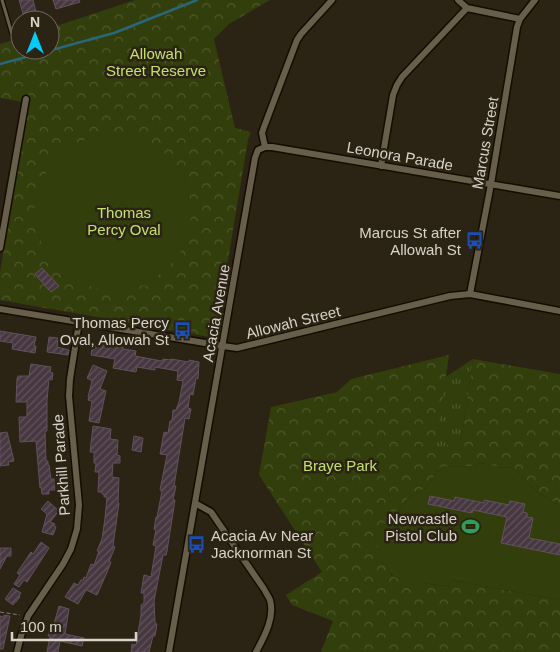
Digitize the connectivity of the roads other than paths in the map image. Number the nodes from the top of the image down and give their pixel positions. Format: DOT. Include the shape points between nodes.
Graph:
graph roads {
  1 [pos="2,0"];
  2 [pos="332,0"];
  3 [pos="458,0"];
  4 [pos="535,0"];
  5 [pos="467,8"];
  6 [pos="520,19"];
  7 [pos="10,27"];
  8 [pos="26,99"];
  9 [pos="265,147"];
  10 [pos="381,166"];
  11 [pos="491,184"];
  12 [pos="560,196"];
  13 [pos="0,248"];
  14 [pos="470,294"];
  15 [pos="0,309"];
  16 [pos="560,311"];
  17 [pos="79,322"];
  18 [pos="223,346"];
  19 [pos="195,502"];
  20 [pos="17,652"];
  21 [pos="169,652"];
  22 [pos="256,652"];
  1 -- 7 [label="lane"];
  2 -- 9 [label="street, Acacia Avenue" via="297,40 264,127"];
  3 -- 5 [label="street"];
  4 -- 6 [label="street, Marcus Street"];
  5 -- 6 [label="street"];
  5 -- 10 [label="street" via="397,84"];
  6 -- 11 [label="street, Marcus Street"];
  8 -- 13 [label="street"];
  9 -- 10 [label="street, Leonora Parade"];
  9 -- 18 [label="street, Acacia Avenue" via="258,150 255,158"];
  10 -- 11 [label="street, Leonora Parade"];
  11 -- 12 [label="street, Leonora Parade"];
  11 -- 14 [label="street, Marcus Street"];
  14 -- 16 [label="street, Allowah Street"];
  14 -- 18 [label="street, Allowah Street" via="450,296 237,348"];
  15 -- 17 [label="street, Allowah Street"];
  17 -- 18 [label="street, Allowah Street"];
  17 -- 20 [label="street, Parkhill Parade" via="69,396 79,505 77,529 63,564 28,616"];
  18 -- 19 [label="street, Acacia Avenue"];
  19 -- 21 [label="street, Acacia Avenue"];
  19 -- 22 [label="street" via="210,512 270,600 267,630"];
}
